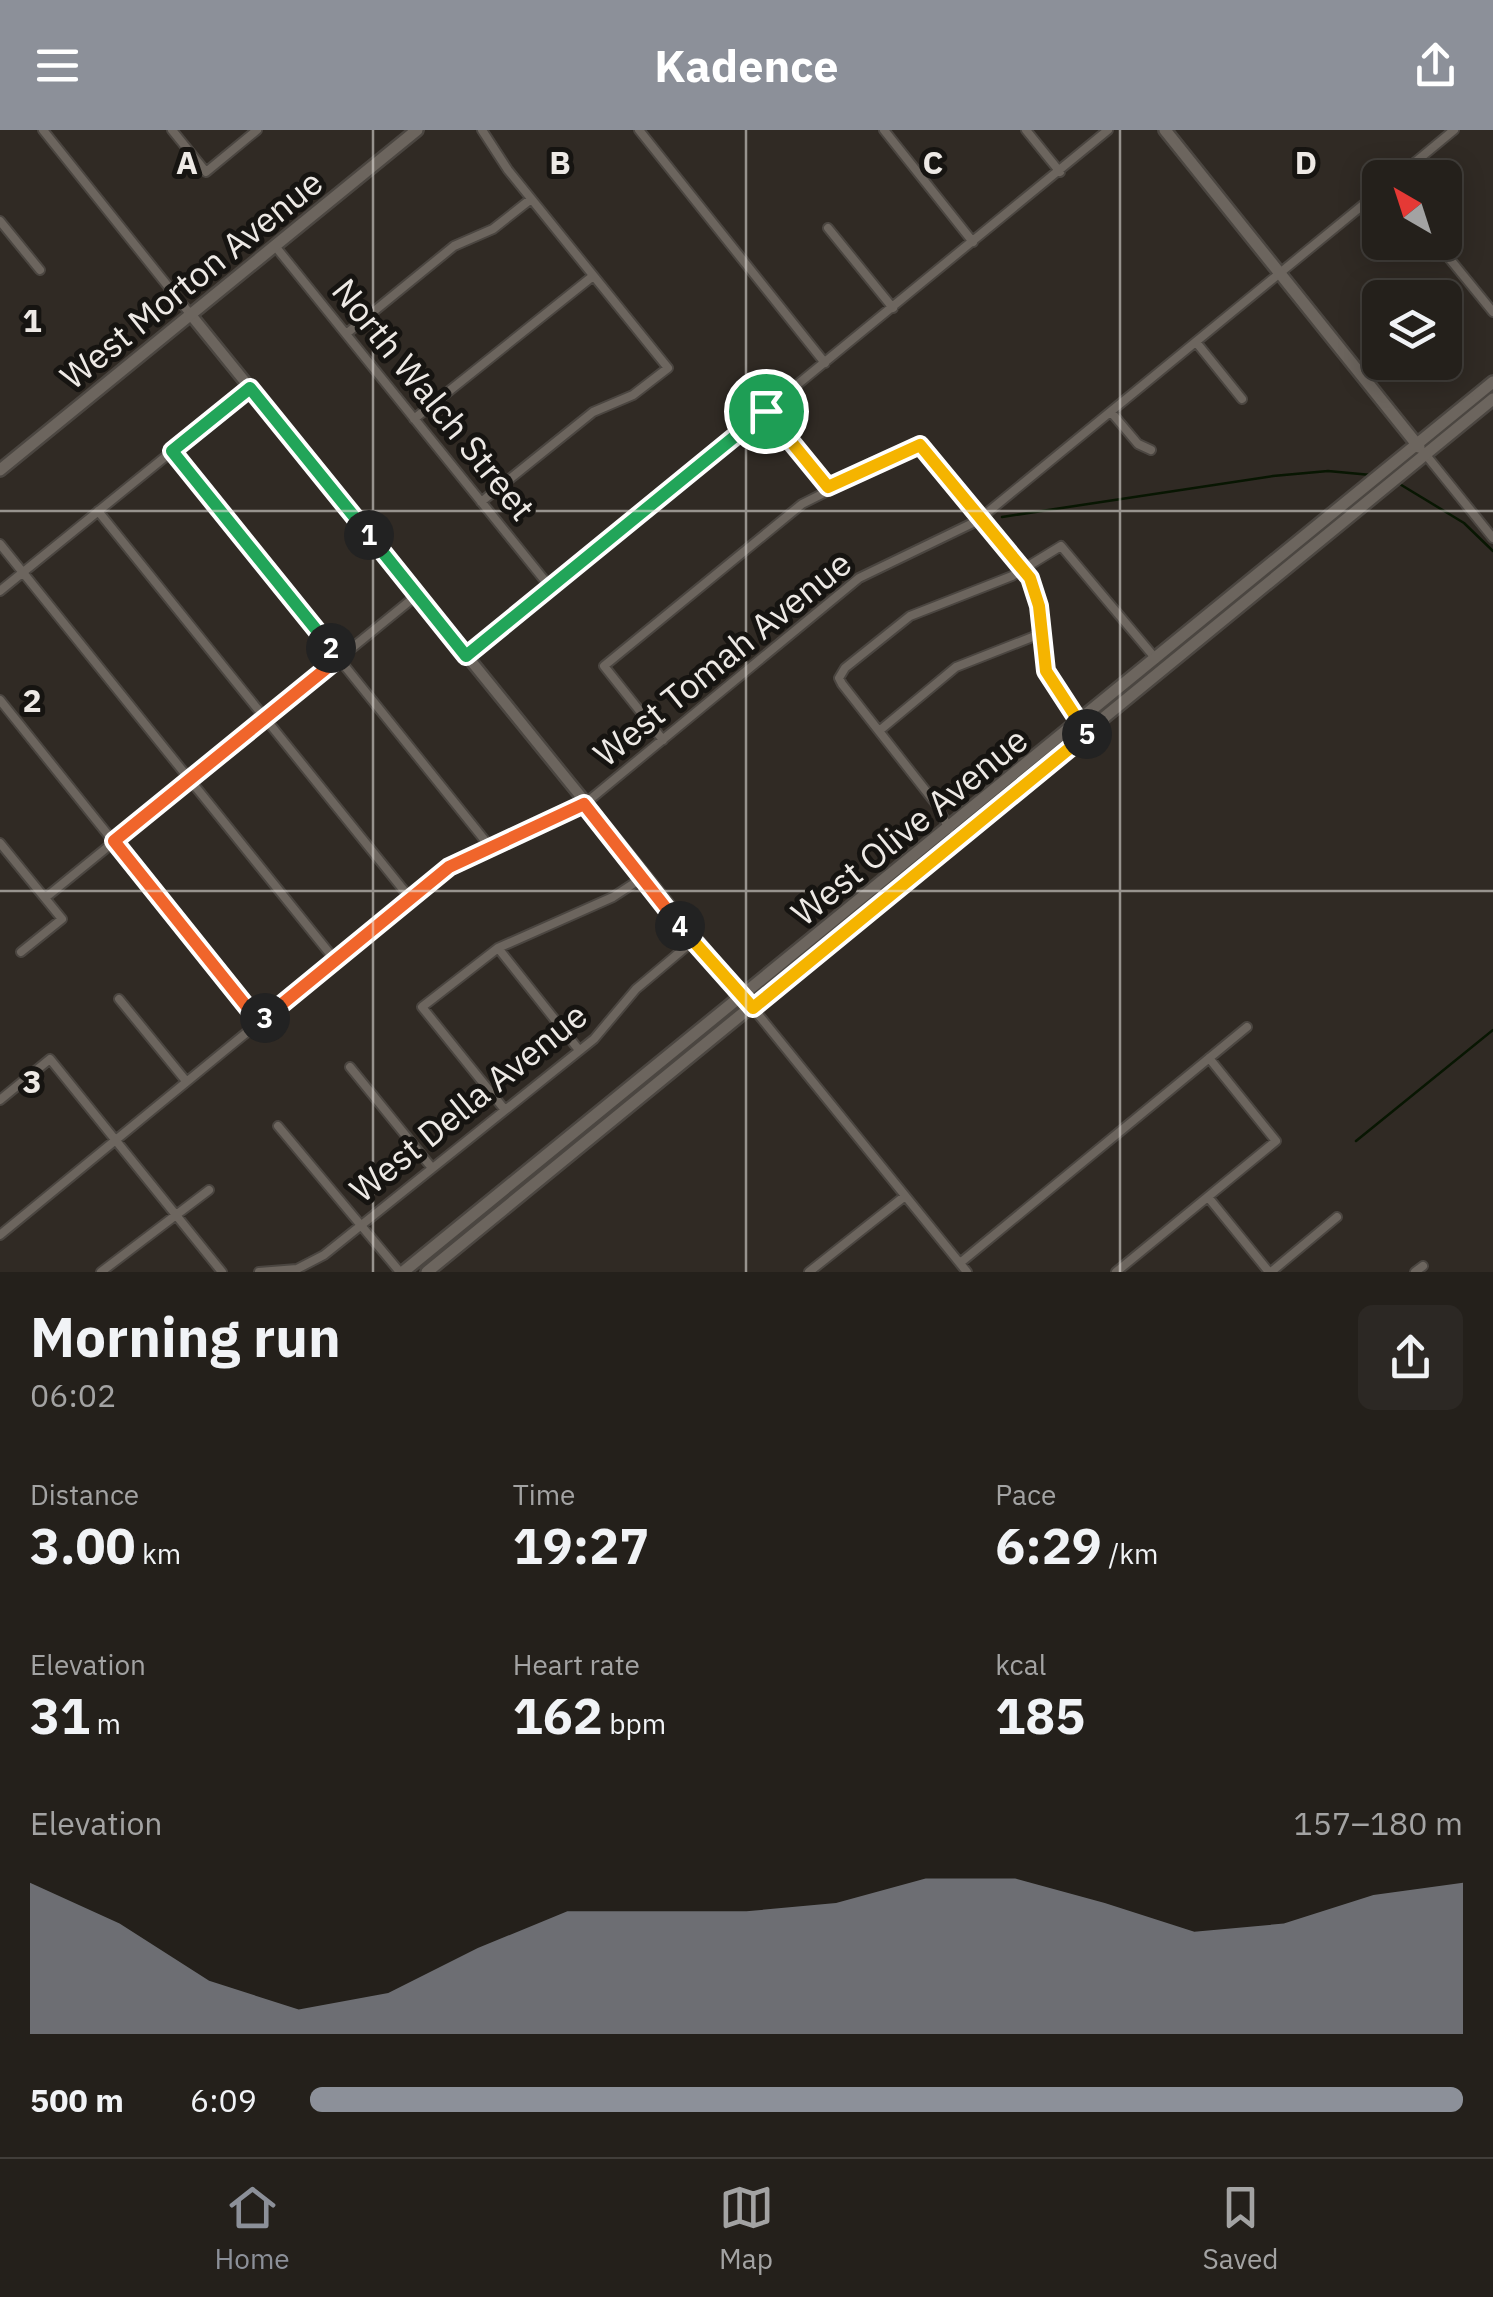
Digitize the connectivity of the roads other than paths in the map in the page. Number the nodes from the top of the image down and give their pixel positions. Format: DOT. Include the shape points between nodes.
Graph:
graph roads {
  1 [pos="43,130"];
  2 [pos="172,130"];
  3 [pos="257,130"];
  4 [pos="418,130"];
  5 [pos="482,130"];
  6 [pos="639,130"];
  7 [pos="884,130"];
  8 [pos="1026,130"];
  9 [pos="1108,130"];
  10 [pos="1166,130"];
  11 [pos="1454,130"];
  12 [pos="1418,160"];
  13 [pos="1060,172"];
  14 [pos="531,199"];
  15 [pos="1362,205"];
  16 [pos="0,221"];
  17 [pos="828,228"];
  18 [pos="974,242"];
  19 [pos="276,246"];
  20 [pos="1451,260"];
  21 [pos="40,270"];
  22 [pos="1280,273"];
  23 [pos="593,276"];
  24 [pos="893,308"];
  25 [pos="1493,312"];
  26 [pos="191,315"];
  27 [pos="346,334"];
  28 [pos="1196,342"];
  29 [pos="826,362"];
  30 [pos="1493,382"];
  31 [pos="250,388"];
  32 [pos="1242,399"];
  33 [pos="1493,399"];
  34 [pos="766,411"];
  35 [pos="1111,412"];
  36 [pos="414,418"];
  37 [pos="1421,449"];
  38 [pos="1150,450"];
  39 [pos="172,451"];
  40 [pos="0,470"];
  41 [pos="828,487"];
  42 [pos="481,502"];
  43 [pos="98,511"];
  44 [pos="982,517"];
  45 [pos="1493,538"];
  46 [pos="0,544"];
  47 [pos="1024,570"];
  48 [pos="22,572"];
  49 [pos="550,587"];
  50 [pos="0,590"];
  51 [pos="417,594"];
  52 [pos="1040,634"];
  53 [pos="466,656"];
  54 [pos="339,658"];
  55 [pos="1156,659"];
  56 [pos="0,700"];
  57 [pos="265,718"];
  58 [pos="1079,722"];
  59 [pos="879,731"];
  60 [pos="1088,733"];
  61 [pos="663,740"];
  62 [pos="968,778"];
  63 [pos="189,780"];
  64 [pos="584,804"];
  65 [pos="937,805"];
  66 [pos="949,829"];
  67 [pos="114,841"];
  68 [pos="0,843"];
  69 [pos="490,848"];
  70 [pos="642,878"];
  71 [pos="44,898"];
  72 [pos="410,898"];
  73 [pos="693,941"];
  74 [pos="498,948"];
  75 [pos="20,952"];
  76 [pos="335,960"];
  77 [pos="119,998"];
  78 [pos="748,1003"];
  79 [pos="259,1022"];
  80 [pos="1247,1027"];
  81 [pos="579,1050"];
  82 [pos="1209,1058"];
  83 [pos="350,1067"];
  84 [pos="186,1081"];
  85 [pos="2,1095"];
  86 [pos="505,1110"];
  87 [pos="278,1126"];
  88 [pos="115,1139"];
  89 [pos="432,1168"];
  90 [pos="209,1190"];
  91 [pos="905,1196"];
  92 [pos="1208,1197"];
  93 [pos="174,1213"];
  94 [pos="1337,1217"];
  95 [pos="359,1227"];
  96 [pos="0,1234"];
  97 [pos="960,1263"];
  98 [pos="101,1272"];
  99 [pos="222,1272"];
  100 [pos="259,1272"];
  101 [pos="401,1272"];
  102 [pos="427,1272"];
  103 [pos="809,1272"];
  104 [pos="967,1272"];
  105 [pos="1116,1272"];
  106 [pos="1270,1272"];
  1 -- 26 [label="street"];
  2 -- 3 [label="street" via="206,172"];
  4 -- 19 [label="main road, West Morton Avenue"];
  5 -- 14 [label="street"];
  6 -- 29 [label="street"];
  7 -- 18 [label="street"];
  8 -- 13 [label="street"];
  9 -- 13 [label="street"];
  10 -- 22 [label="main road"];
  11 -- 12 [label="street"];
  13 -- 18 [label="street"];
  14 -- 23 [label="street"];
  14 -- 27 [label="street" via="493,229 454,246"];
  15 -- 22 [label="street, West Tomah Avenue"];
  16 -- 21 [label="street"];
  17 -- 24 [label="street"];
  18 -- 24 [label="street"];
  19 -- 26 [label="main road, West Morton Avenue"];
  19 -- 27 [label="street, North Walch Street"];
  20 -- 25 [label="street"];
  22 -- 28 [label="street, West Tomah Avenue"];
  22 -- 37 [label="main road"];
  23 -- 36 [label="street"];
  23 -- 42 [label="street" via="668,368 634,395 593,412"];
  24 -- 29 [label="street"];
  26 -- 31 [label="street"];
  26 -- 40 [label="main road, West Morton Avenue"];
  27 -- 36 [label="street, North Walch Street"];
  28 -- 32 [label="street"];
  28 -- 35 [label="street, West Tomah Avenue"];
  29 -- 34 [label="street"];
  30 -- 37 [label="main road, West Olive Avenue"];
  31 -- 39 [label="street"];
  31 -- 51 [label="street"];
  33 -- 37 [label="main road, West Olive Avenue"];
  34 -- 41 [label="street"];
  34 -- 49 [label="street"];
  35 -- 38 [label="street"];
  35 -- 44 [label="street, West Tomah Avenue"];
  36 -- 42 [label="street, North Walch Street"];
  37 -- 45 [label="street"];
  37 -- 55 [label="main road, West Olive Avenue"];
  37 -- 60 [label="main road, West Olive Avenue"];
  39 -- 43 [label="street"];
  39 -- 54 [label="street"];
  41 -- 44 [label="street" via="920,445"];
  41 -- 61 [label="street" via="604,666"];
  42 -- 49 [label="street, North Walch Street"];
  43 -- 48 [label="street"];
  43 -- 57 [label="street"];
  44 -- 47 [label="street"];
  44 -- 61 [label="street, West Tomah Avenue" via="860,578"];
  46 -- 48 [label="street"];
  47 -- 52 [label="street" via="1038,598"];
  47 -- 55 [label="street" via="1061,546"];
  47 -- 59 [label="street" via="910,616 845,668 842,684"];
  48 -- 50 [label="street"];
  48 -- 63 [label="street"];
  49 -- 53 [label="street"];
  51 -- 53 [label="street"];
  51 -- 54 [label="street"];
  52 -- 58 [label="street" via="1049,680"];
  52 -- 59 [label="street" via="956,667"];
  53 -- 64 [label="street"];
  54 -- 57 [label="street"];
  54 -- 69 [label="street"];
  55 -- 58 [label="main road, West Olive Avenue"];
  56 -- 67 [label="street"];
  57 -- 63 [label="street"];
  57 -- 72 [label="street"];
  58 -- 60 [label="street"];
  58 -- 66 [label="main road, West Olive Avenue"];
  59 -- 65 [label="street"];
  60 -- 78 [label="main road, West Olive Avenue"];
  61 -- 64 [label="street, West Tomah Avenue"];
  62 -- 65 [label="street"];
  63 -- 67 [label="street"];
  63 -- 76 [label="street"];
  64 -- 69 [label="street, West Tomah Avenue"];
  64 -- 70 [label="street"];
  65 -- 66 [label="street"];
  66 -- 78 [label="main road, West Olive Avenue"];
  67 -- 71 [label="street"];
  67 -- 79 [label="street"];
  68 -- 71 [label="street"];
  69 -- 72 [label="street, West Tomah Avenue" via="449,867"];
  70 -- 73 [label="street"];
  70 -- 74 [label="street" via="613,898"];
  71 -- 75 [label="street" via="62,919"];
  72 -- 76 [label="street, West Tomah Avenue"];
  73 -- 78 [label="street"];
  73 -- 81 [label="street, West Della Avenue"];
  74 -- 81 [label="street"];
  74 -- 86 [label="street" via="422,1007"];
  76 -- 79 [label="street, West Tomah Avenue"];
  77 -- 84 [label="street"];
  78 -- 91 [label="street"];
  78 -- 101 [label="main road, West Olive Avenue"];
  78 -- 102 [label="main road, West Olive Avenue"];
  79 -- 84 [label="street, West Tomah Avenue"];
  80 -- 82 [label="street"];
  81 -- 86 [label="street, West Della Avenue"];
  82 -- 92 [label="street" via="1276,1140"];
  82 -- 97 [label="street"];
  83 -- 89 [label="street"];
  84 -- 88 [label="street, West Tomah Avenue"];
  85 -- 88 [label="street" via="50,1059"];
  86 -- 89 [label="street, West Della Avenue"];
  87 -- 95 [label="street"];
  88 -- 93 [label="street"];
  88 -- 96 [label="street, West Tomah Avenue"];
  89 -- 95 [label="street, West Della Avenue"];
  90 -- 93 [label="street"];
  91 -- 97 [label="street"];
  91 -- 103 [label="street"];
  92 -- 105 [label="street"];
  92 -- 106 [label="street"];
  93 -- 98 [label="street"];
  93 -- 99 [label="street"];
  94 -- 106 [label="street"];
  95 -- 100 [label="street, West Della Avenue" via="310,1265"];
  95 -- 101 [label="street"];
  97 -- 104 [label="street"];
}
